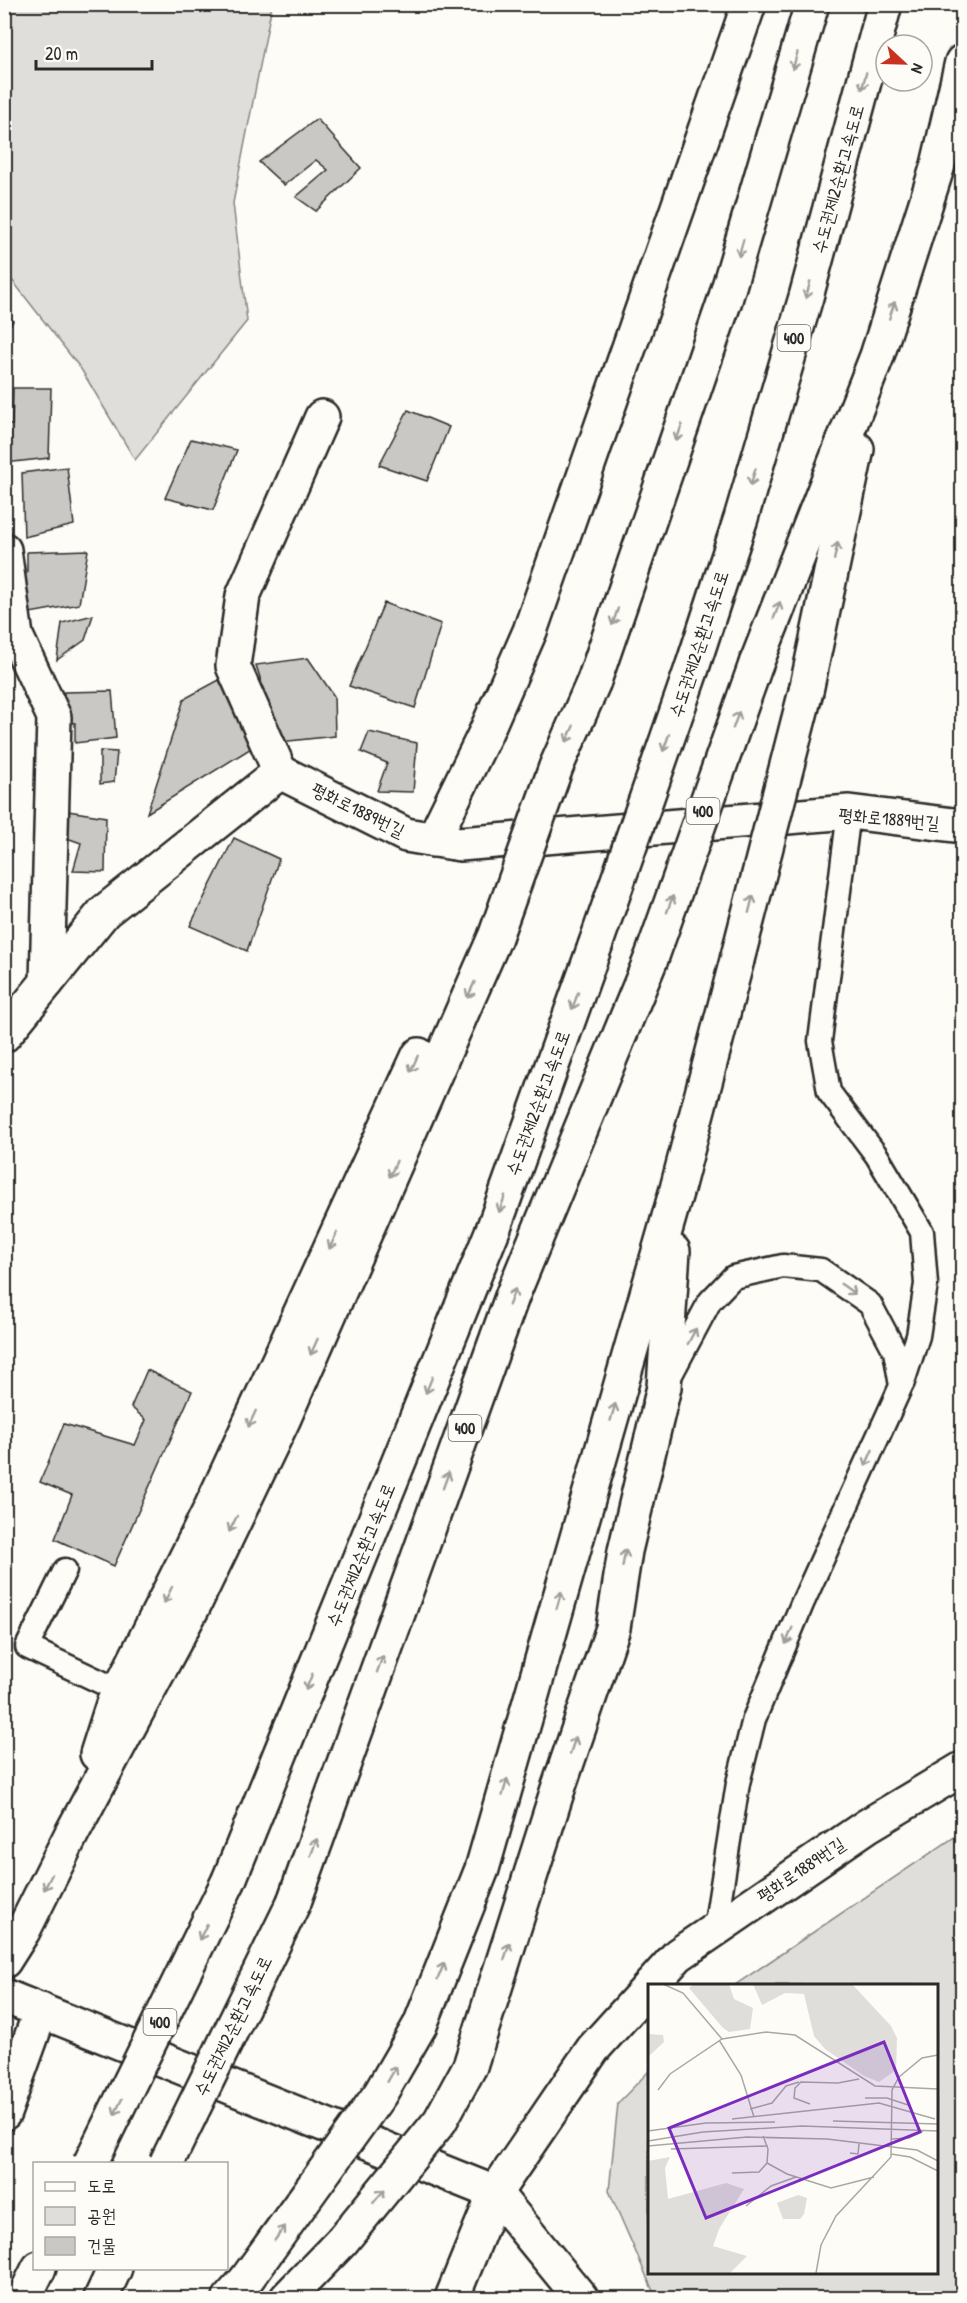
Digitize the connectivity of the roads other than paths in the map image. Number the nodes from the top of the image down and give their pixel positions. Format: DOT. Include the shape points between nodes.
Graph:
graph roads {
  1 [pos="749,4"];
  2 [pos="812,4"];
  3 [pos="885,4"];
  4 [pos="963,62"];
  5 [pos="877,356"];
  6 [pos="322,417"];
  7 [pos="4,550"];
  8 [pos="280,772"];
  9 [pos="849,812"];
  10 [pos="963,826"];
  11 [pos="433,840"];
  12 [pos="488,926"];
  13 [pos="47,982"];
  14 [pos="4,1035"];
  15 [pos="677,1189"];
  16 [pos="902,1386"];
  17 [pos="664,1388"];
  18 [pos="65,1570"];
  19 [pos="120,1691"];
  20 [pos="963,1769"];
  21 [pos="72,1833"];
  22 [pos="715,1929"];
  23 [pos="4,1961"];
  24 [pos="652,1984"];
  25 [pos="648,1988"];
  26 [pos="4,1996"];
  27 [pos="41,2010"];
  28 [pos="4,2113"];
  29 [pos="90,2162"];
  30 [pos="166,2162"];
  31 [pos="495,2193"];
  32 [pos="38,2270"];
  33 [pos="114,2270"];
  34 [pos="238,2289"];
  35 [pos="24,2298"];
  36 [pos="100,2298"];
  37 [pos="287,2298"];
  38 [pos="452,2298"];
  39 [pos="581,2298"];
  1 -- 11 [label="main road" via="530,631"];
  2 -- 12 [label="main road, one-way, bridge" via="725,300 594,681"];
  3 -- 29 [label="main road, 수도권제2순환고속도로 / 400, one-way, bridge" via="741,518 692,668 494,1227 229,1880"];
  5 -- 4 [label="main road, 수도권제2순환고속도로 / 400, one-way" via="938,165"];
  15 -- 5 [label="main road, one-way, bridge" via="806,691"];
  30 -- 5 [label="main road, 수도권제2순환고속도로 / 400, one-way, bridge" via="294,1902 513,1294 651,959 756,664"];
  6 -- 8 [label="main road" via="243,596 233,666"];
  7 -- 13 [label="main road" via="16,636 54,717"];
  8 -- 11 [label="main road, 평화로1889번길" via="406,835"];
  8 -- 13 [label="main road" via="104,912"];
  9 -- 10 [label="main road, 평화로1889번길"];
  9 -- 11 [label="main road, 평화로1889번길" via="460,844"];
  9 -- 16 [label="lane" via="820,1041 829,1092 877,1156 922,1232 926,1284 918,1336"];
  12 -- 19 [label="main road, one-way"];
  12 -- 21 [label="main road, one-way" via="283,1420 193,1607"];
  13 -- 14 [label="main road"];
  15 -- 17 [label="main road"];
  34 -- 15 [label="main road, one-way, bridge" via="380,2094 420,2025 482,1869"];
  17 -- 16 [label="lane, one-way" via="710,1301 733,1277 783,1266 821,1270 870,1304 896,1351"];
  16 -- 22 [label="lane, one-way" via="754,1719 738,1783"];
  37 -- 17 [label="main road, one-way, bridge" via="342,2241 440,2121 470,2067 613,1628 625,1551"];
  18 -- 19 [label="lane" via="27,1647"];
  19 -- 21 [label="main road"];
  20 -- 22 [label="main road, 평화로1889번길" via="867,1826"];
  21 -- 23 [label="main road, one-way"];
  22 -- 24 [label="main road, 평화로1889번길" via="678,1955"];
  25 -- 31 [label="main road, 평화로1889번길" via="593,2049"];
  26 -- 27 [label="main road"];
  27 -- 28 [label="main road"];
  27 -- 31 [label="main road"];
  31 -- 38 [label="main road, 평화로1889번길"];
  31 -- 39 [label="main road"];
  32 -- 35 [label="main road"];
  33 -- 36 [label="main road"];
}
